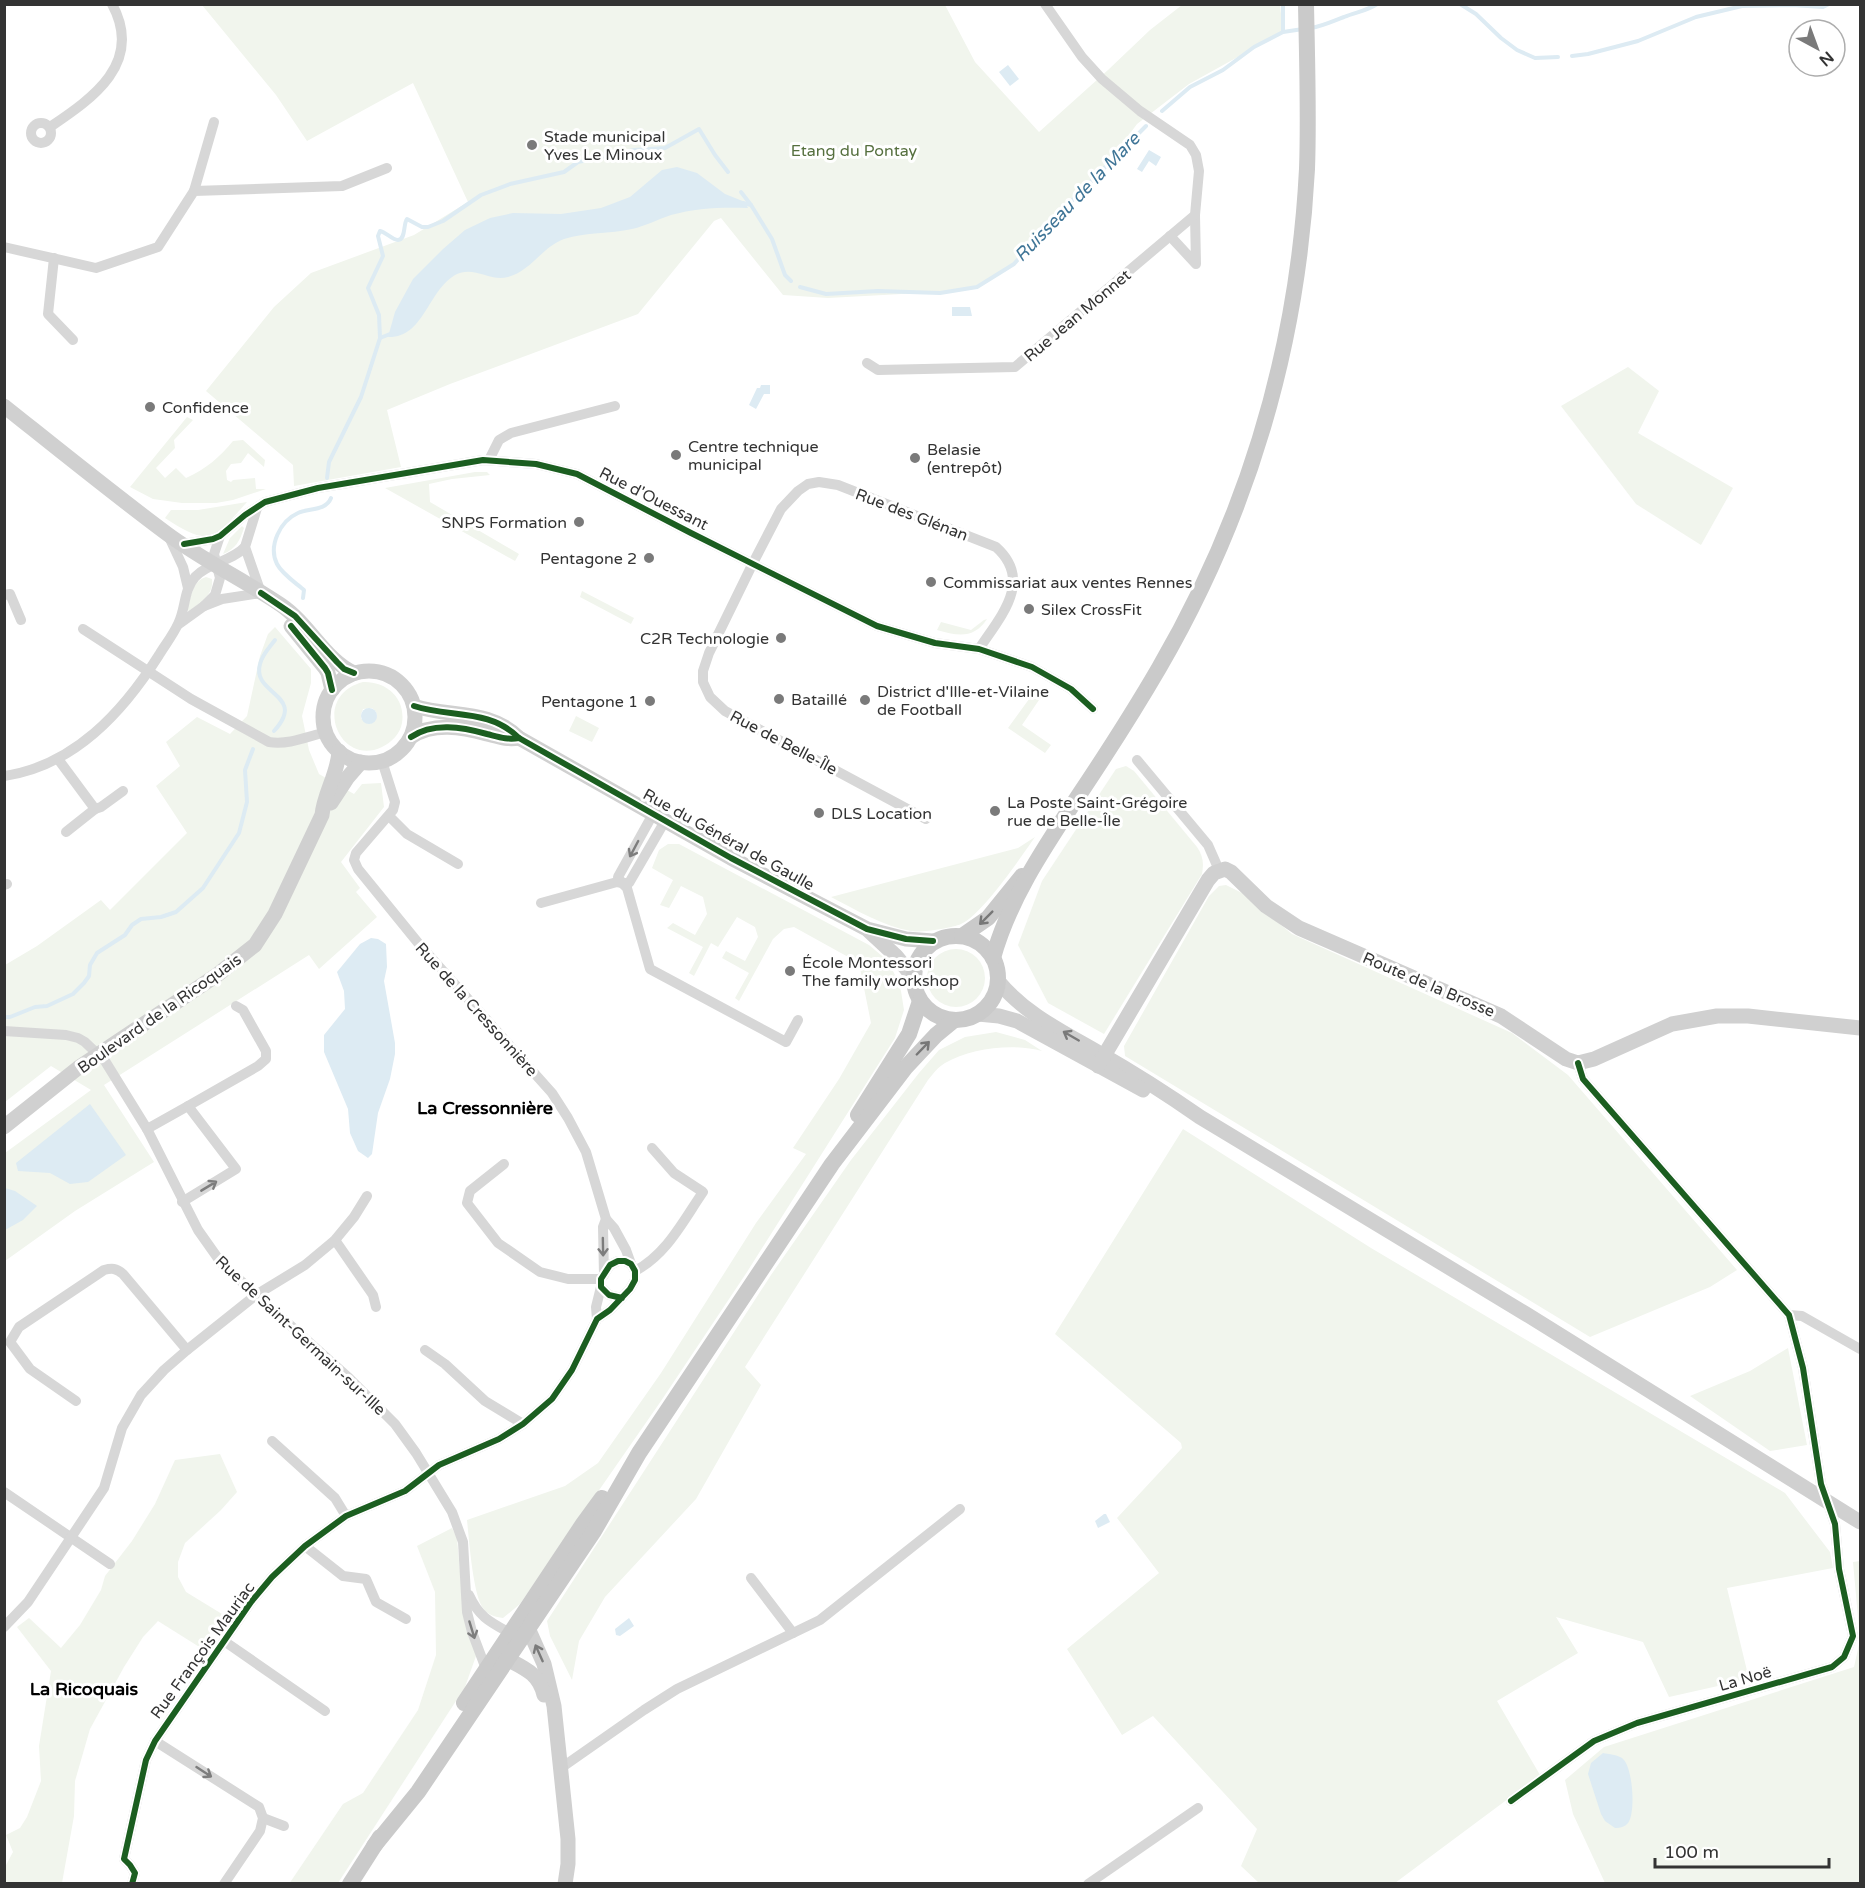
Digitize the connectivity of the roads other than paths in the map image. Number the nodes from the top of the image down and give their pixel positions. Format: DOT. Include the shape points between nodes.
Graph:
graph roads {
  1 [pos="112,4"];
  2 [pos="1306,4"];
  3 [pos="1047,5"];
  4 [pos="214,122"];
  5 [pos="50,127"];
  6 [pos="387,168"];
  7 [pos="194,191"];
  8 [pos="1195,215"];
  9 [pos="1170,236"];
  10 [pos="4,247"];
  11 [pos="54,258"];
  12 [pos="73,340"];
  13 [pos="867,363"];
  14 [pos="4,405"];
  15 [pos="615,406"];
  16 [pos="489,460"];
  17 [pos="257,508"];
  18 [pos="167,534"];
  19 [pos="220,536"];
  20 [pos="184,544"];
  21 [pos="245,547"];
  22 [pos="753,562"];
  23 [pos="216,565"];
  24 [pos="188,588"];
  25 [pos="261,593"];
  26 [pos="4,595"];
  27 [pos="204,606"];
  28 [pos="21,620"];
  29 [pos="178,624"];
  30 [pos="83,629"];
  31 [pos="979,649"];
  32 [pos="148,672"];
  33 [pos="354,673"];
  34 [pos="332,690"];
  35 [pos="414,706"];
  36 [pos="1093,709"];
  37 [pos="326,732"];
  38 [pos="411,737"];
  39 [pos="519,738"];
  40 [pos="339,751"];
  41 [pos="58,759"];
  42 [pos="1137,760"];
  43 [pos="382,761"];
  44 [pos="361,762"];
  45 [pos="4,776"];
  46 [pos="123,791"];
  47 [pos="95,809"];
  48 [pos="322,815"];
  49 [pos="389,816"];
  50 [pos="659,817"];
  51 [pos="926,819"];
  52 [pos="66,832"];
  53 [pos="1039,856"];
  54 [pos="458,864"];
  55 [pos="1219,870"];
  56 [pos="622,883"];
  57 [pos="542,903"];
  58 [pos="867,929"];
  59 [pos="962,936"];
  60 [pos="933,942"];
  61 [pos="993,958"];
  62 [pos="913,977"];
  63 [pos="998,981"];
  64 [pos="920,1002"];
  65 [pos="236,1006"];
  66 [pos="978,1014"];
  67 [pos="798,1020"];
  68 [pos="953,1021"];
  69 [pos="1860,1028"];
  70 [pos="4,1031"];
  71 [pos="98,1054"];
  72 [pos="1101,1061"];
  73 [pos="1578,1063"];
  74 [pos="188,1106"];
  75 [pos="4,1127"];
  76 [pos="147,1129"];
  77 [pos="652,1148"];
  78 [pos="504,1164"];
  79 [pos="832,1164"];
  80 [pos="367,1196"];
  81 [pos="182,1202"];
  82 [pos="606,1219"];
  83 [pos="336,1240"];
  84 [pos="633,1267"];
  85 [pos="602,1280"];
  86 [pos="256,1295"];
  87 [pos="622,1299"];
  88 [pos="376,1307"];
  89 [pos="1789,1315"];
  90 [pos="597,1320"];
  91 [pos="1860,1349"];
  92 [pos="187,1350"];
  93 [pos="425,1350"];
  94 [pos="76,1401"];
  95 [pos="523,1424"];
  96 [pos="272,1441"];
  97 [pos="639,1453"];
  98 [pos="428,1474"];
  99 [pos="4,1492"];
  100 [pos="1826,1500"];
  101 [pos="960,1509"];
  102 [pos="346,1516"];
  103 [pos="1860,1522"];
  104 [pos="71,1538"];
  105 [pos="573,1539"];
  106 [pos="305,1546"];
  107 [pos="110,1564"];
  108 [pos="751,1578"];
  109 [pos="466,1590"];
  110 [pos="406,1619"];
  111 [pos="4,1627"];
  112 [pos="528,1628"];
  113 [pos="510,1633"];
  114 [pos="793,1633"];
  115 [pos="224,1641"];
  116 [pos="507,1659"];
  117 [pos="486,1669"];
  118 [pos="325,1711"];
  119 [pos="456,1735"];
  120 [pos="155,1741"];
  121 [pos="559,1750"];
  122 [pos="561,1768"];
  123 [pos="1511,1801"];
  124 [pos="1198,1808"];
  125 [pos="263,1818"];
  126 [pos="284,1826"];
  127 [pos="375,1846"];
  128 [pos="132,1884"];
  129 [pos="224,1884"];
  130 [pos="350,1884"];
  131 [pos="565,1884"];
  132 [pos="1088,1884"];
  1 -- 5 [label="street" via="120,21 122,42 114,73 98,91"];
  2 -- 53 [label="main road" via="1307,168 1298,261 1279,372 1253,463 1224,539 1175,640"];
  3 -- 8 [label="street" via="1102,79 1190,145 1199,171"];
  4 -- 7 [label="street"];
  6 -- 7 [label="street" via="342,186"];
  7 -- 11 [label="street" via="158,247 96,268"];
  8 -- 9 [label="street, Rue Jean Monnet"];
  8 -- 9 [label="street" via="1196,264"];
  9 -- 13 [label="street, Rue Jean Monnet" via="1015,367 878,369"];
  10 -- 11 [label="street"];
  11 -- 12 [label="street" via="48,314"];
  14 -- 18 [label="main road"];
  15 -- 16 [label="street" via="511,433 499,440"];
  16 -- 17 [label="street, Rue d'Ouessant" via="318,488"];
  16 -- 22 [label="street, Rue d'Ouessant" via="536,464 577,474"];
  17 -- 19 [label="street, Rue d'Ouessant"];
  17 -- 21 [label="street"];
  18 -- 20 [label="main road"];
  18 -- 24 [label="street"];
  19 -- 20 [label="street, Rue d'Ouessant"];
  19 -- 23 [label="street" via="214,554"];
  20 -- 23 [label="main road"];
  21 -- 23 [label="street" via="238,555"];
  21 -- 25 [label="street"];
  22 -- 31 [label="street, Rue d'Ouessant" via="877,626 935,643"];
  22 -- 31 [label="street, Rue des Glénan" via="781,509 798,490 819,482 838,485 996,547 1008,558 1013,592"];
  22 -- 51 [label="street, Rue de Belle-Île" via="703,671 710,698 725,711"];
  23 -- 24 [label="street" via="205,569"];
  23 -- 25 [label="main road"];
  23 -- 27 [label="street" via="219,586"];
  24 -- 29 [label="street"];
  25 -- 27 [label="street"];
  25 -- 33 [label="main road" via="295,616 344,669"];
  25 -- 34 [label="main road" via="314,652 328,673"];
  26 -- 28 [label="street" via="10,594"];
  27 -- 29 [label="street"];
  29 -- 32 [label="street"];
  30 -- 32 [label="street"];
  31 -- 36 [label="street, Rue d'Ouessant" via="1032,667 1071,689"];
  32 -- 37 [label="street" via="268,742 293,742"];
  32 -- 41 [label="street" via="102,726"];
  33 -- 34 [label="main road"];
  33 -- 35 [label="main road" via="381,672 393,677"];
  34 -- 37 [label="main road" via="325,703"];
  35 -- 38 [label="main road"];
  35 -- 39 [label="main road, Rue du Général de Gaulle" via="482,716"];
  37 -- 40 [label="main road"];
  38 -- 39 [label="main road, Rue du Général de Gaulle" via="420,730 436,727 478,731 509,740"];
  38 -- 43 [label="main road" via="394,756"];
  39 -- 50 [label="main road, Rue du Général de Gaulle"];
  40 -- 44 [label="main road"];
  40 -- 48 [label="main road, Boulevard de la Ricoquais"];
  41 -- 45 [label="street"];
  41 -- 47 [label="street"];
  42 -- 55 [label="street" via="1208,845"];
  43 -- 44 [label="main road"];
  43 -- 49 [label="street" via="394,801"];
  44 -- 48 [label="main road, Boulevard de la Ricoquais"];
  46 -- 47 [label="street"];
  47 -- 52 [label="street"];
  48 -- 71 [label="main road, Boulevard de la Ricoquais" via="275,914 255,945"];
  49 -- 54 [label="street" via="406,834"];
  49 -- 82 [label="street, Rue de la Cressonnière" via="356,853 358,870 552,1093 586,1152"];
  50 -- 56 [label="street" via="629,883"];
  50 -- 58 [label="main road, Rue du Général de Gaulle"];
  53 -- 59 [label="main road, one-way" via="988,918"];
  53 -- 61 [label="main road" via="1009,914"];
  55 -- 72 [label="main road" via="1208,880"];
  55 -- 73 [label="main road, Route de la Brosse" via="1232,872 1266,906 1299,928 1501,1016"];
  56 -- 57 [label="street"];
  56 -- 67 [label="street" via="627,888 650,969 786,1042"];
  58 -- 60 [label="main road, Rue du Général de Gaulle"];
  58 -- 62 [label="main road, Rue du Général de Gaulle"];
  59 -- 60 [label="main road"];
  59 -- 61 [label="main road" via="980,943"];
  60 -- 62 [label="main road" via="919,957"];
  61 -- 63 [label="main road"];
  62 -- 64 [label="main road"];
  63 -- 66 [label="main road" via="992,1000"];
  72 -- 63 [label="main road, one-way" via="1037,1016"];
  64 -- 68 [label="main road" via="934,1015"];
  64 -- 79 [label="main road" via="909,1034 852,1124"];
  65 -- 74 [label="street" via="243,1010 266,1051 266,1059"];
  66 -- 68 [label="main road"];
  66 -- 72 [label="main road" via="1017,1021"];
  79 -- 68 [label="main road, one-way" via="906,1067"];
  69 -- 73 [label="main road" via="1717,1016 1672,1024"];
  70 -- 71 [label="street, Rue de Saint-Germain-sur-Ille" via="66,1035 85,1042"];
  71 -- 75 [label="main road, Boulevard de la Ricoquais"];
  71 -- 76 [label="street, Rue de Saint-Germain-sur-Ille"];
  72 -- 100 [label="main road" via="1168,1095"];
  73 -- 89 [label="street" via="1583,1079"];
  74 -- 76 [label="street"];
  81 -- 74 [label="street, one-way" via="236,1169"];
  76 -- 81 [label="street, Rue de Saint-Germain-sur-Ille"];
  77 -- 84 [label="street" via="674,1173 703,1192 661,1253 649,1263"];
  78 -- 85 [label="street" via="470,1191 467,1203 498,1244 540,1272 568,1279"];
  79 -- 97 [label="main road"];
  80 -- 83 [label="street"];
  81 -- 86 [label="street, Rue de Saint-Germain-sur-Ille" via="222,1264"];
  82 -- 84 [label="street, Rue de la Cressonnière"];
  82 -- 85 [label="street, Rue de la Cressonnière, one-way"];
  83 -- 86 [label="street" via="305,1265"];
  83 -- 88 [label="street" via="373,1295"];
  84 -- 85 [label="street" via="618,1261 610,1265"];
  84 -- 87 [label="street, Rue de la Cressonnière" via="635,1280"];
  85 -- 87 [label="street" via="609,1295"];
  85 -- 90 [label="street, Rue de la Cressonnière"];
  86 -- 92 [label="street"];
  86 -- 98 [label="street, Rue de Saint-Germain-sur-Ille" via="374,1401 395,1424"];
  87 -- 90 [label="street, Rue de la Cressonnière"];
  89 -- 91 [label="street" via="1802,1316"];
  89 -- 100 [label="street, La Noë" via="1803,1368"];
  90 -- 95 [label="street, Rue de la Cressonnière" via="572,1370 552,1399"];
  92 -- 94 [label="street" via="123,1274 117,1269 104,1270 19,1327 10,1342 30,1369"];
  92 -- 104 [label="street" via="141,1395 122,1428 104,1488"];
  93 -- 95 [label="street" via="485,1401"];
  95 -- 98 [label="street, Rue de la Cressonnière"];
  96 -- 102 [label="street" via="335,1498"];
  97 -- 105 [label="main road"];
  97 -- 112 [label="main road" via="594,1531"];
  98 -- 102 [label="street, Rue François Mauriac" via="405,1491"];
  98 -- 109 [label="street, Rue de Saint-Germain-sur-Ille" via="452,1512 463,1542"];
  99 -- 104 [label="street"];
  100 -- 103 [label="main road"];
  100 -- 123 [label="street, La Noë" via="1835,1524 1839,1569 1853,1636 1844,1657 1832,1667 1637,1724 1594,1741"];
  101 -- 114 [label="street" via="820,1620"];
  102 -- 106 [label="street, Rue François Mauriac"];
  104 -- 107 [label="street"];
  104 -- 111 [label="street" via="28,1602"];
  105 -- 113 [label="main road"];
  105 -- 116 [label="main road" via="565,1561 516,1634"];
  106 -- 110 [label="street" via="343,1576 366,1579 376,1602"];
  106 -- 115 [label="street, Rue François Mauriac" via="258,1593"];
  108 -- 114 [label="street"];
  109 -- 113 [label="street, Rue de Saint-Germain-sur-Ille" via="484,1619"];
  109 -- 117 [label="street, Rue de Saint-Germain-sur-Ille, one-way" via="472,1632"];
  112 -- 116 [label="main road"];
  121 -- 112 [label="main road, one-way" via="548,1677"];
  113 -- 117 [label="main road"];
  113 -- 119 [label="street" via="504,1654 473,1700"];
  114 -- 122 [label="street" via="677,1689"];
  115 -- 118 [label="street"];
  115 -- 120 [label="street, Rue François Mauriac"];
  116 -- 119 [label="main road"];
  116 -- 121 [label="main road" via="538,1678"];
  117 -- 127 [label="main road"];
  119 -- 127 [label="main road"];
  120 -- 125 [label="street, one-way" via="259,1807"];
  120 -- 128 [label="street, Rue François Mauriac" via="146,1760 124,1859 135,1874"];
  121 -- 122 [label="main road"];
  122 -- 131 [label="main road" via="568,1839"];
  124 -- 132 [label="street"];
  125 -- 126 [label="street"];
  125 -- 129 [label="street" via="260,1831"];
  127 -- 130 [label="main road"];
}
